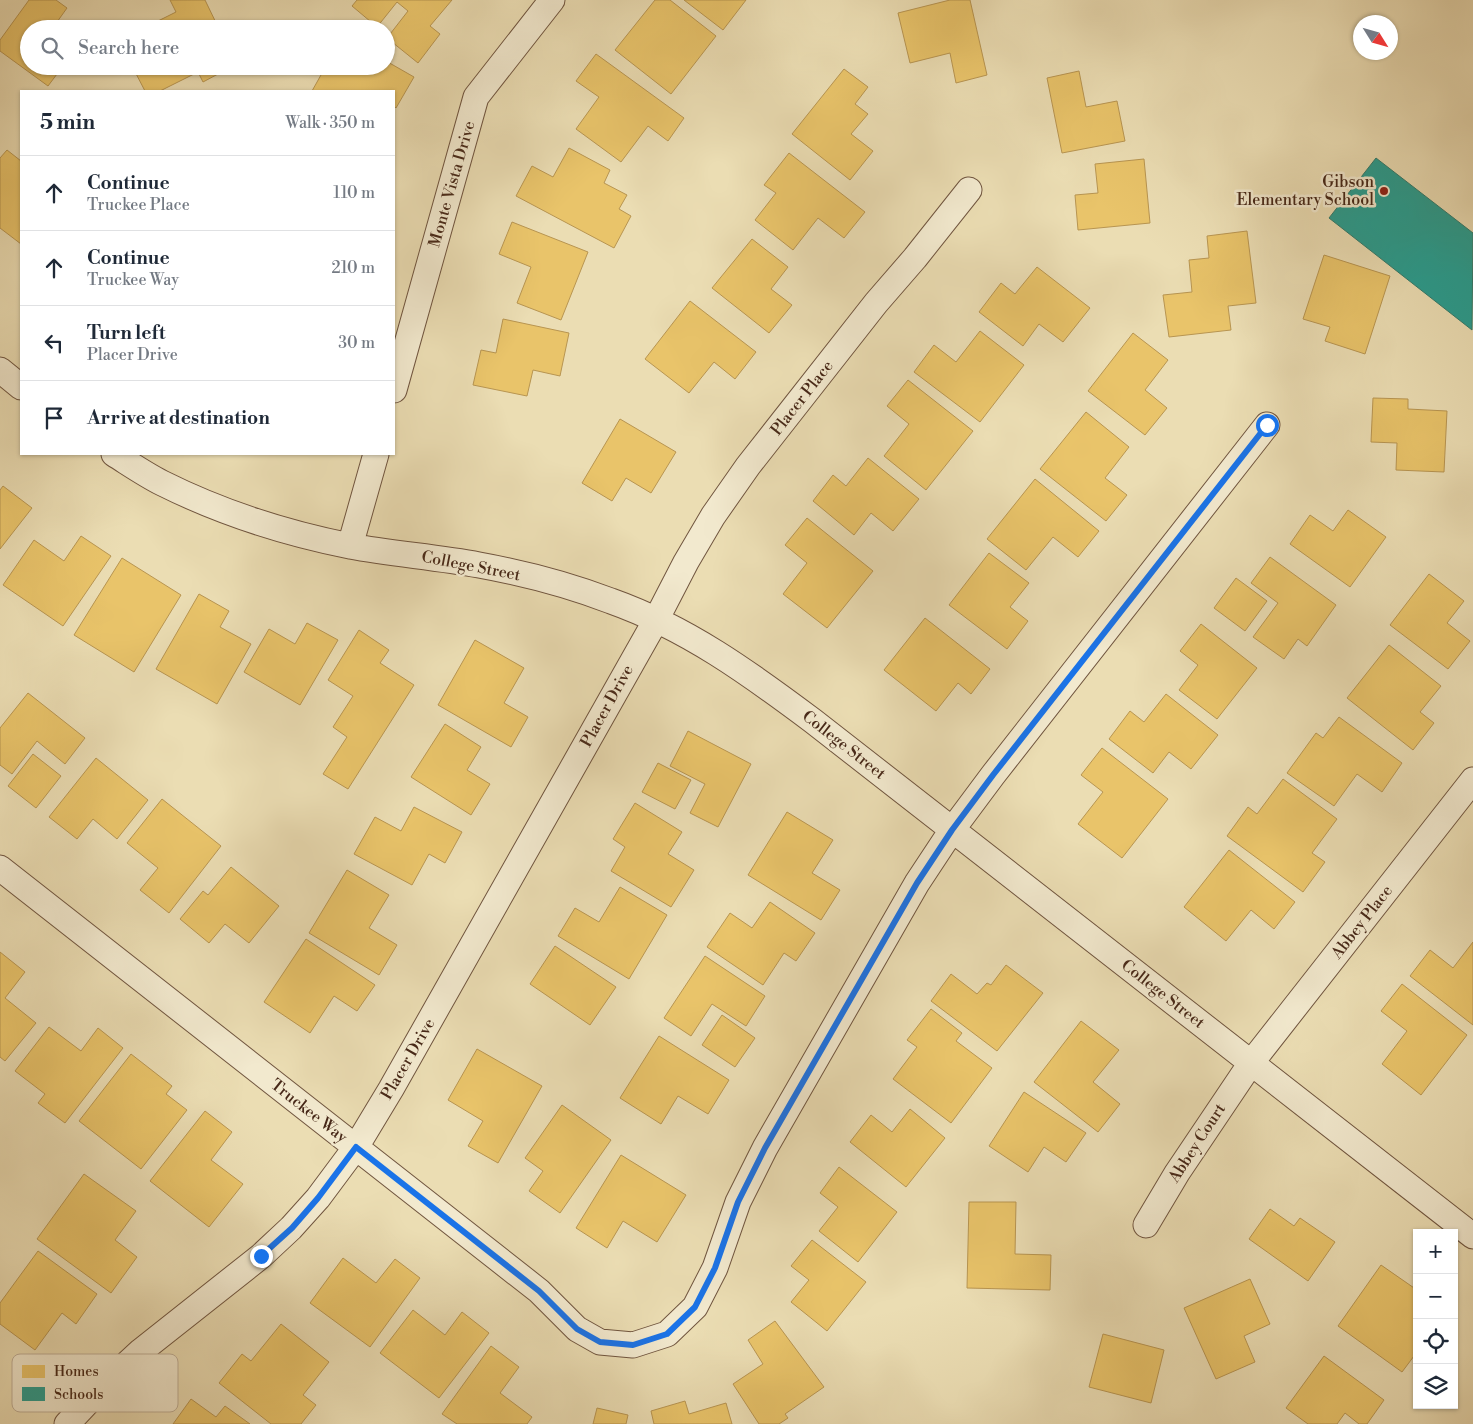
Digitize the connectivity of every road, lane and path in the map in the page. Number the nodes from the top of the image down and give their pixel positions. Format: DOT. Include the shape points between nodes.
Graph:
graph roads {
  1 [pos="552,0"];
  2 [pos="968,190"];
  3 [pos="0,370"];
  4 [pos="20,386"];
  5 [pos="395,386"];
  6 [pos="1267,425"];
  7 [pos="116,455"];
  8 [pos="376,455"];
  9 [pos="350,546"];
  10 [pos="656,620"];
  11 [pos="1473,780"];
  12 [pos="952,830"];
  13 [pos="0,868"];
  14 [pos="1251,1063"];
  15 [pos="356,1147"];
  16 [pos="1146,1225"];
  17 [pos="1473,1236"];
  18 [pos="139,1354"];
  19 [pos="78,1412"];
  20 [pos="67,1424"];
  1 -- 5 [label="street, Monte Vista Drive" via="476,97"];
  2 -- 10 [label="street, Placer Place" via="748,466 713,516"];
  3 -- 4 [label="street"];
  6 -- 12 [label="street, Truckee Way"];
  7 -- 9 [label="street, College Street" via="161,483 217,509"];
  8 -- 9 [label="street"];
  9 -- 10 [label="street, College Street" via="498,569 611,601"];
  10 -- 12 [label="street, College Street" via="703,643 756,678"];
  10 -- 15 [label="street, Placer Drive"];
  11 -- 14 [label="street, Abbey Place"];
  12 -- 14 [label="street, College Street"];
  12 -- 15 [label="street, Truckee Way" via="917,883 765,1148 738,1202 715,1268 695,1307 667,1334 633,1345 600,1342 577,1329 539,1291"];
  13 -- 15 [label="street, Truckee Way"];
  14 -- 16 [label="street, Abbey Court" via="1176,1173"];
  14 -- 17 [label="street, College Street"];
  15 -- 18 [label="street, Placer Drive" via="292,1228"];
  19 -- 20 [label="street, Placer Drive"];
}
